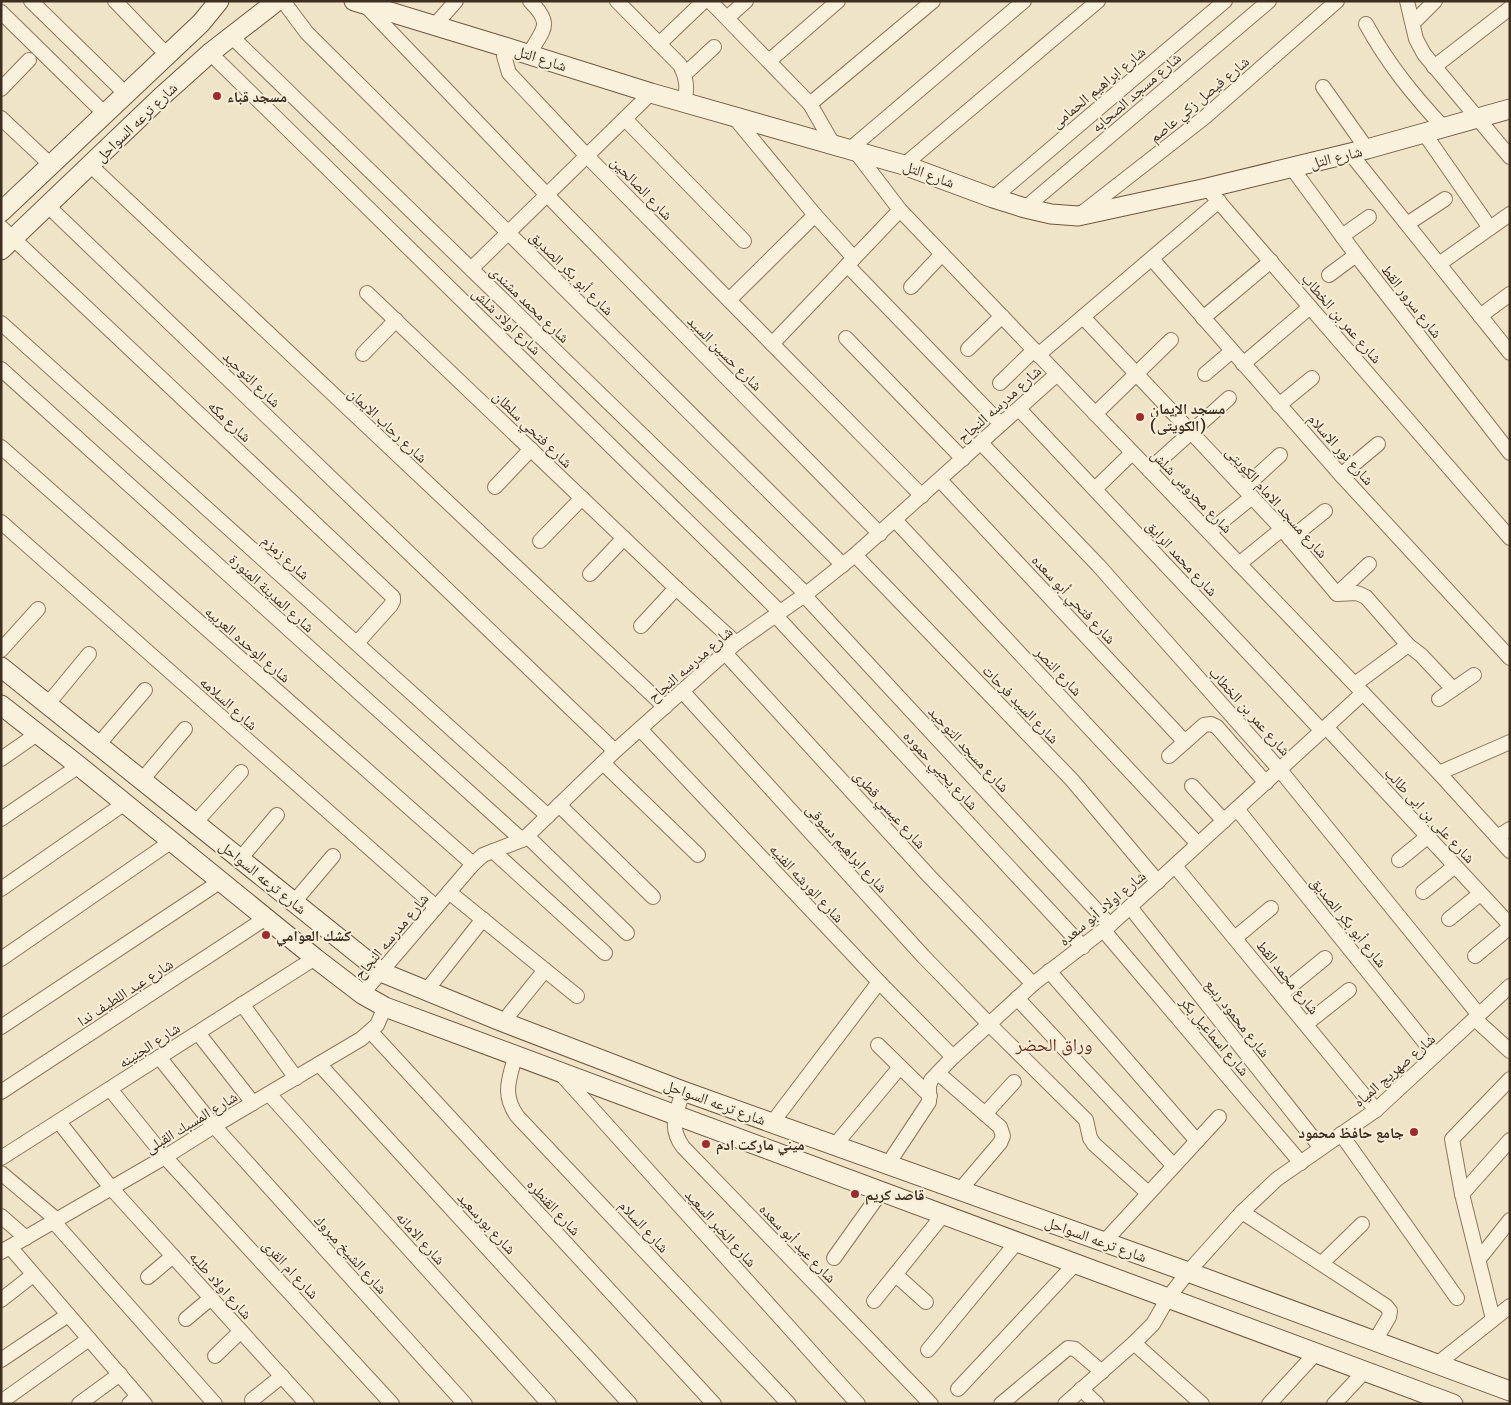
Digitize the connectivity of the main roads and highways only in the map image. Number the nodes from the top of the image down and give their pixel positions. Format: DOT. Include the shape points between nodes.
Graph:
graph roads {
  1 [pos="219,1"];
  2 [pos="277,1"];
  3 [pos="359,2"];
  4 [pos="1510,109"];
  5 [pos="4,224"];
  6 [pos="1,667"];
  7 [pos="41,700"];
  8 [pos="1,705"];
  9 [pos="17,718"];
  10 [pos="158,793"];
  11 [pos="140,816"];
  12 [pos="1510,1391"];
  13 [pos="1453,1404"];
  1 -- 5 [label="main road, شارع ترعه السواحل" via="201,23 51,165"];
  2 -- 5 [label="main road, شارع ترعه السواحل" via="210,53 48,206"];
  3 -- 4 [label="main road, شارع التل" via="684,103 904,165 993,198 1051,214 1078,216 1213,195 1292,168"];
  6 -- 7 [label="main road, شارع ترعه السواحل"];
  7 -- 9 [label="main road"];
  7 -- 10 [label="main road, شارع ترعه السواحل"];
  8 -- 9 [label="main road, شارع ترعه السواحل"];
  9 -- 11 [label="main road, شارع ترعه السواحل"];
  10 -- 11 [label="main road"];
  10 -- 12 [label="main road, شارع ترعه السواحل" via="381,972 683,1091"];
  11 -- 13 [label="main road, شارع ترعه السواحل" via="315,958 362,994 385,1007"];
}
